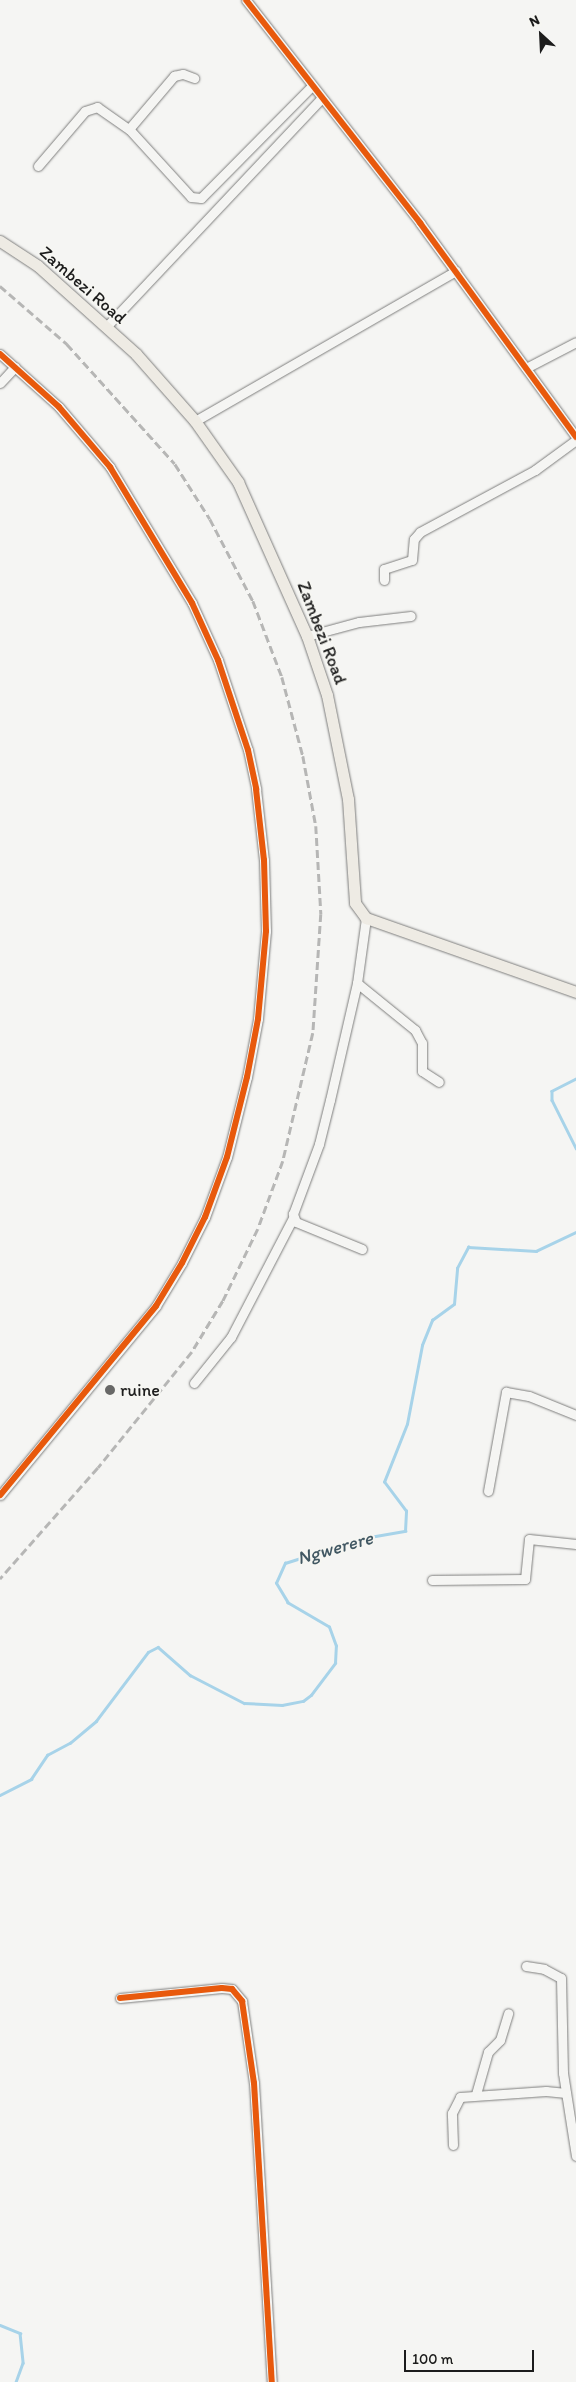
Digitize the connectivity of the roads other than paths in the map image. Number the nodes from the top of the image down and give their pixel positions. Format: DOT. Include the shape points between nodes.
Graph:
graph roads {
  1 [pos="246,0"];
  2 [pos="194,78"];
  3 [pos="311,87"];
  4 [pos="321,99"];
  5 [pos="129,129"];
  6 [pos="38,166"];
  7 [pos="0,241"];
  8 [pos="456,272"];
  9 [pos="106,327"];
  10 [pos="576,342"];
  11 [pos="0,354"];
  12 [pos="15,367"];
  13 [pos="526,368"];
  14 [pos="0,383"];
  15 [pos="195,421"];
  16 [pos="576,438"];
  17 [pos="384,580"];
  18 [pos="410,616"];
  19 [pos="307,636"];
  20 [pos="366,918"];
  21 [pos="356,983"];
  22 [pos="576,992"];
  23 [pos="439,1082"];
  24 [pos="294,1218"];
  25 [pos="362,1249"];
  26 [pos="194,1383"];
  27 [pos="576,1415"];
  28 [pos="488,1491"];
  29 [pos="0,1495"];
  30 [pos="576,1544"];
  31 [pos="432,1580"];
  32 [pos="526,1966"];
  33 [pos="120,1998"];
  34 [pos="508,2013"];
  35 [pos="566,2093"];
  36 [pos="476,2094"];
  37 [pos="453,2145"];
  38 [pos="576,2156"];
  39 [pos="272,2382"];
  1 -- 3 [label="street"];
  2 -- 5 [label="street" via="183,74 174,76"];
  3 -- 4 [label="street"];
  3 -- 5 [label="street" via="201,198 191,197"];
  4 -- 8 [label="street"];
  4 -- 9 [label="street"];
  5 -- 6 [label="street" via="97,107 89,108"];
  7 -- 9 [label="main road, Zambezi Road" via="38,266"];
  8 -- 13 [label="street"];
  8 -- 15 [label="street"];
  9 -- 15 [label="main road, Zambezi Road" via="136,354"];
  10 -- 13 [label="street"];
  11 -- 12 [label="street"];
  12 -- 14 [label="street"];
  12 -- 29 [label="street" via="59,407 110,467 166,554 218,660 248,750 256,789 264,860 266,931 258,1019 247,1077 232,1140 205,1217 156,1306"];
  13 -- 16 [label="street"];
  15 -- 19 [label="main road, Zambezi Road" via="238,482"];
  16 -- 17 [label="street" via="535,470 420,532 414,539 412,560 384,569"];
  18 -- 19 [label="street" via="359,622"];
  19 -- 20 [label="main road, Zambezi Road" via="337,734 348,799 354,904"];
  20 -- 21 [label="street"];
  20 -- 22 [label="main road"];
  21 -- 23 [label="street" via="415,1030 422,1043 422,1071"];
  21 -- 24 [label="street" via="319,1144"];
  24 -- 25 [label="street" via="337,1242"];
  24 -- 26 [label="street" via="231,1337"];
  27 -- 28 [label="street" via="529,1396 506,1392"];
  30 -- 31 [label="street" via="529,1539 525,1579"];
  32 -- 35 [label="street" via="544,1969 560,1978"];
  33 -- 39 [label="street" via="222,1988 232,1989 242,2001 256,2107"];
  34 -- 36 [label="street" via="500,2040 488,2052"];
  35 -- 36 [label="street"];
  35 -- 38 [label="street"];
  36 -- 37 [label="street" via="460,2097 455,2102"];
}
